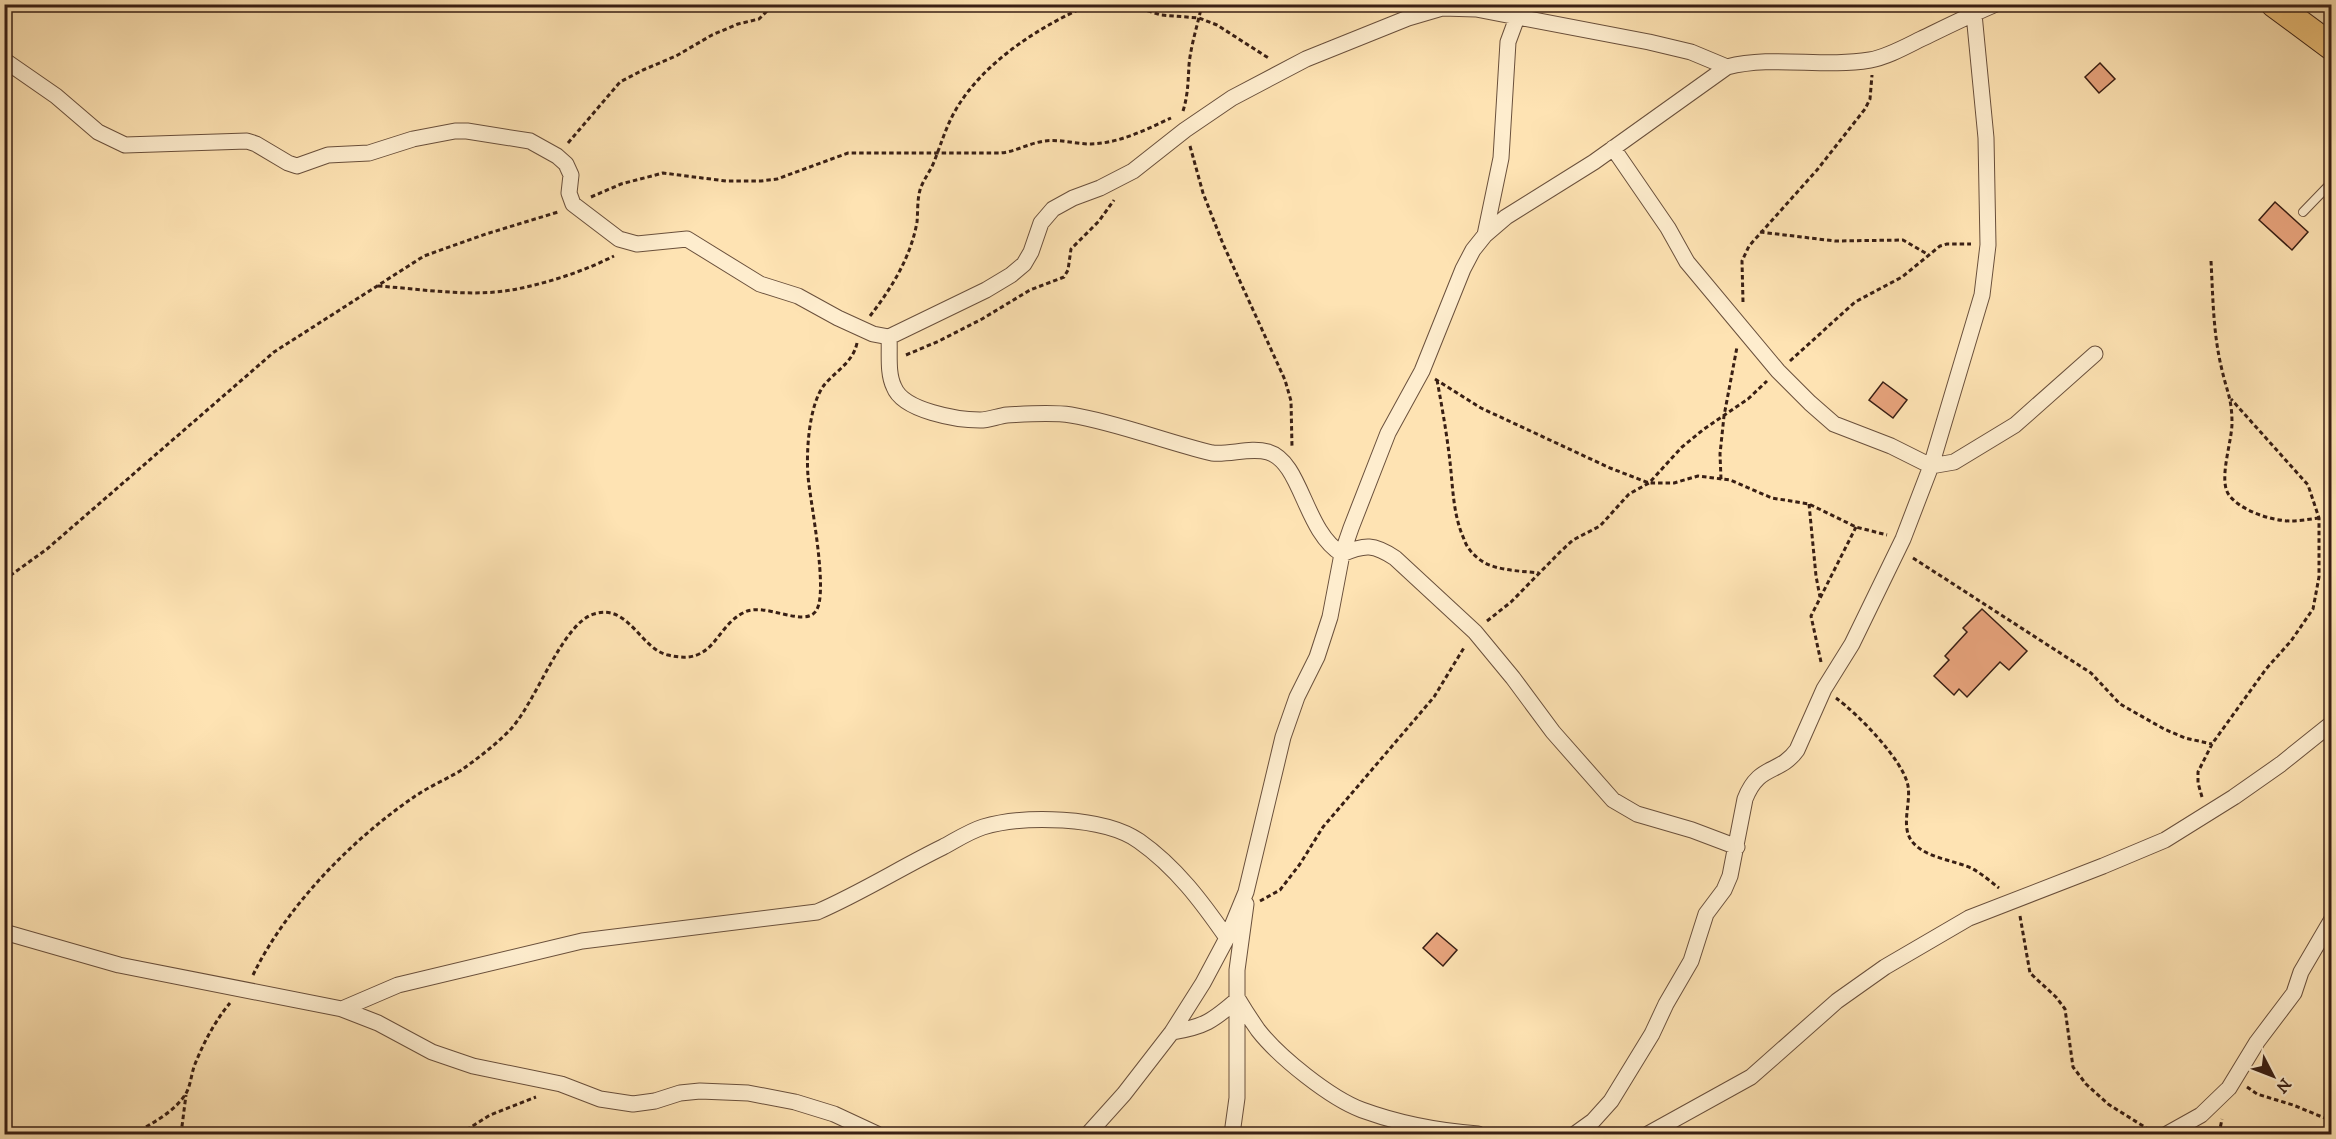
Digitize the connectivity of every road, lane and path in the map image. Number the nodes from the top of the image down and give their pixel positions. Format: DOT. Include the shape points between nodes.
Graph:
graph roads {
  1 [pos="774,4"];
  2 [pos="1091,4"];
  3 [pos="1126,4"];
  4 [pos="1202,4"];
  5 [pos="1996,4"];
  6 [pos="2274,4"];
  7 [pos="1519,11"];
  8 [pos="1974,14"];
  9 [pos="1199,18"];
  10 [pos="2331,47"];
  11 [pos="1873,59"];
  12 [pos="4,60"];
  13 [pos="1727,67"];
  14 [pos="1286,70"];
  15 [pos="1191,109"];
  16 [pos="1173,117"];
  17 [pos="1185,130"];
  18 [pos="1613,148"];
  19 [pos="937,154"];
  20 [pos="557,156"];
  21 [pos="2331,182"];
  22 [pos="577,207"];
  23 [pos="2303,213"];
  24 [pos="1760,232"];
  25 [pos="1485,235"];
  26 [pos="637,244"];
  27 [pos="1988,245"];
  28 [pos="1929,255"];
  29 [pos="2211,261"];
  30 [pos="376,285"];
  31 [pos="1740,324"];
  32 [pos="861,328"];
  33 [pos="889,338"];
  34 [pos="2094,354"];
  35 [pos="1422,371"];
  36 [pos="1778,371"];
  37 [pos="1437,380"];
  38 [pos="2232,399"];
  39 [pos="1724,416"];
  40 [pos="1931,466"];
  41 [pos="1292,472"];
  42 [pos="1721,479"];
  43 [pos="1648,483"];
  44 [pos="1809,504"];
  45 [pos="2319,518"];
  46 [pos="1856,527"];
  47 [pos="1901,544"];
  48 [pos="1342,554"];
  49 [pos="1539,573"];
  50 [pos="4,580"];
  51 [pos="1821,599"];
  52 [pos="1475,632"];
  53 [pos="1824,689"];
  54 [pos="2331,723"];
  55 [pos="2212,744"];
  56 [pos="2208,813"];
  57 [pos="1737,847"];
  58 [pos="1246,892"];
  59 [pos="2016,901"];
  60 [pos="1246,910"];
  61 [pos="2331,919"];
  62 [pos="4,932"];
  63 [pos="1227,938"];
  64 [pos="245,990"];
  65 [pos="1238,999"];
  66 [pos="342,1009"];
  67 [pos="1172,1032"];
  68 [pos="2238,1076"];
  69 [pos="561,1084"];
  70 [pos="187,1094"];
  71 [pos="2331,1121"];
  72 [pos="133,1134"];
  73 [pos="181,1134"];
  74 [pos="460,1134"];
  75 [pos="877,1134"];
  76 [pos="1088,1134"];
  77 [pos="1232,1134"];
  78 [pos="1478,1134"];
  79 [pos="1575,1134"];
  80 [pos="1648,1134"];
  81 [pos="2158,1134"];
  82 [pos="2168,1134"];
  1 -- 20 [label="path" via="759,20 712,35 620,82"];
  2 -- 19 [label="path" via="1036,34 990,68 957,108"];
  3 -- 9 [label="path" via="1161,15"];
  4 -- 9 [label="path"];
  5 -- 8 [label="street"];
  6 -- 10 [label="highway"];
  7 -- 13 [label="street" via="1691,52"];
  7 -- 14 [label="street" via="1442,8 1369,32"];
  7 -- 25 [label="street" via="1508,42 1501,158"];
  8 -- 11 [label="street"];
  8 -- 27 [label="street" via="1986,138"];
  9 -- 14 [label="path" via="1235,36"];
  9 -- 15 [label="path" via="1183,112"];
  11 -- 13 [label="street" via="1850,63 1770,60"];
  11 -- 24 [label="path" via="1870,99 1865,109 1818,170"];
  12 -- 20 [label="street" via="56,96 98,132 125,145 247,141 297,165 328,155 369,153 413,139 462,130 530,141"];
  13 -- 18 [label="street"];
  14 -- 17 [label="street" via="1232,98"];
  16 -- 19 [label="path" via="1107,143 1046,141 1011,152"];
  17 -- 33 [label="street" via="1132,171 1053,209 1041,223 1024,264 1011,275"];
  17 -- 41 [label="path" via="1223,244 1285,380 1293,420"];
  18 -- 25 [label="street" via="1506,217"];
  18 -- 31 [label="street" via="1668,228 1686,262"];
  19 -- 22 [label="path" via="848,153 762,181 663,173 621,184"];
  19 -- 32 [label="path" via="920,188 915,231 902,268 888,294"];
  20 -- 22 [label="street" via="569,168 569,193"];
  21 -- 23 [label="lane"];
  22 -- 26 [label="street" via="619,240"];
  22 -- 30 [label="path" via="424,256"];
  24 -- 28 [label="path" via="1835,241 1903,240"];
  24 -- 31 [label="path" via="1742,261"];
  25 -- 35 [label="street" via="1463,269"];
  26 -- 30 [label="path" via="587,270 516,289 480,292"];
  26 -- 32 [label="street" via="687,239 760,284 798,296"];
  27 -- 28 [label="path" via="1947,244"];
  27 -- 40 [label="street" via="1982,295"];
  28 -- 36 [label="path" via="1902,277 1855,302"];
  29 -- 38 [label="path" via="2222,370"];
  30 -- 50 [label="path" via="274,351 47,549"];
  31 -- 36 [label="street"];
  31 -- 39 [label="path"];
  32 -- 33 [label="street"];
  32 -- 64 [label="path" via="856,350 825,384 813,409 808,475 820,598 813,615 802,618 765,610 746,611 708,649 681,657 658,651 623,618 608,612 592,614 575,626 519,721 459,771 395,810 301,900 269,945"];
  33 -- 41 [label="street" via="894,388 912,405 964,419 1068,415 1212,453 1270,453"];
  34 -- 40 [label="street" via="2015,425 1954,462"];
  35 -- 37 [label="path"];
  35 -- 48 [label="street" via="1388,433"];
  36 -- 39 [label="path"];
  36 -- 40 [label="street" via="1834,424"];
  37 -- 43 [label="path" via="1481,408"];
  37 -- 49 [label="path" via="1455,505 1465,543 1486,563"];
  38 -- 45 [label="path" via="2308,485"];
  38 -- 45 [label="path" via="2224,487 2229,496 2271,518"];
  39 -- 42 [label="path"];
  39 -- 43 [label="path" via="1682,447"];
  40 -- 47 [label="street"];
  41 -- 48 [label="street" via="1316,527"];
  42 -- 43 [label="path" via="1698,476 1674,483"];
  42 -- 44 [label="path" via="1772,498"];
  43 -- 49 [label="path" via="1629,494 1600,526 1574,540"];
  44 -- 46 [label="path"];
  44 -- 51 [label="path"];
  45 -- 55 [label="path" via="2319,577 2313,609"];
  46 -- 47 [label="path"];
  46 -- 51 [label="path"];
  47 -- 53 [label="street" via="1852,644"];
  47 -- 55 [label="path" via="2091,673 2120,704 2164,729"];
  48 -- 52 [label="street" via="1369,545 1384,551"];
  48 -- 58 [label="street" via="1317,657 1283,737"];
  49 -- 52 [label="path"];
  51 -- 53 [label="path" via="1811,616"];
  52 -- 57 [label="street" via="1552,732 1613,800 1637,814"];
  52 -- 60 [label="path" via="1434,697 1323,827 1280,890"];
  53 -- 57 [label="street" via="1791,759 1763,773 1749,789"];
  53 -- 59 [label="path" via="1874,732 1906,776 1910,839 1930,854 1975,870"];
  54 -- 56 [label="street"];
  55 -- 56 [label="path" via="2198,772"];
  56 -- 59 [label="street" via="2164,840"];
  57 -- 79 [label="street" via="1724,890 1706,914 1691,962 1652,1034 1611,1101"];
  58 -- 60 [label="street"];
  58 -- 63 [label="street"];
  59 -- 80 [label="street" via="1969,918 1886,967 1837,1001 1751,1077"];
  59 -- 81 [label="path" via="2030,974 2065,1009 2073,1067 2108,1104"];
  60 -- 65 [label="street" via="1237,970"];
  61 -- 68 [label="street" via="2301,972 2294,993 2257,1042"];
  62 -- 64 [label="street" via="119,965"];
  63 -- 66 [label="street" via="1184,881 1138,841 1122,832 1070,820 1027,819 982,827 817,912 582,941 398,986"];
  63 -- 67 [label="street"];
  64 -- 66 [label="street"];
  64 -- 70 [label="path" via="215,1023 194,1066"];
  65 -- 67 [label="street" via="1209,1023"];
  65 -- 77 [label="street" via="1237,1098"];
  65 -- 78 [label="street" via="1277,1050 1336,1096 1361,1110 1391,1119 1454,1133"];
  66 -- 69 [label="street" via="378,1023 432,1053 473,1066"];
  67 -- 76 [label="street"];
  68 -- 71 [label="path" via="2257,1094"];
  68 -- 82 [label="street" via="2201,1115"];
  69 -- 74 [label="path" via="490,1115"];
  69 -- 75 [label="street" via="600,1099 633,1104 700,1090 748,1093 834,1114"];
  70 -- 72 [label="path" via="174,1108"];
  70 -- 73 [label="path"];
}
